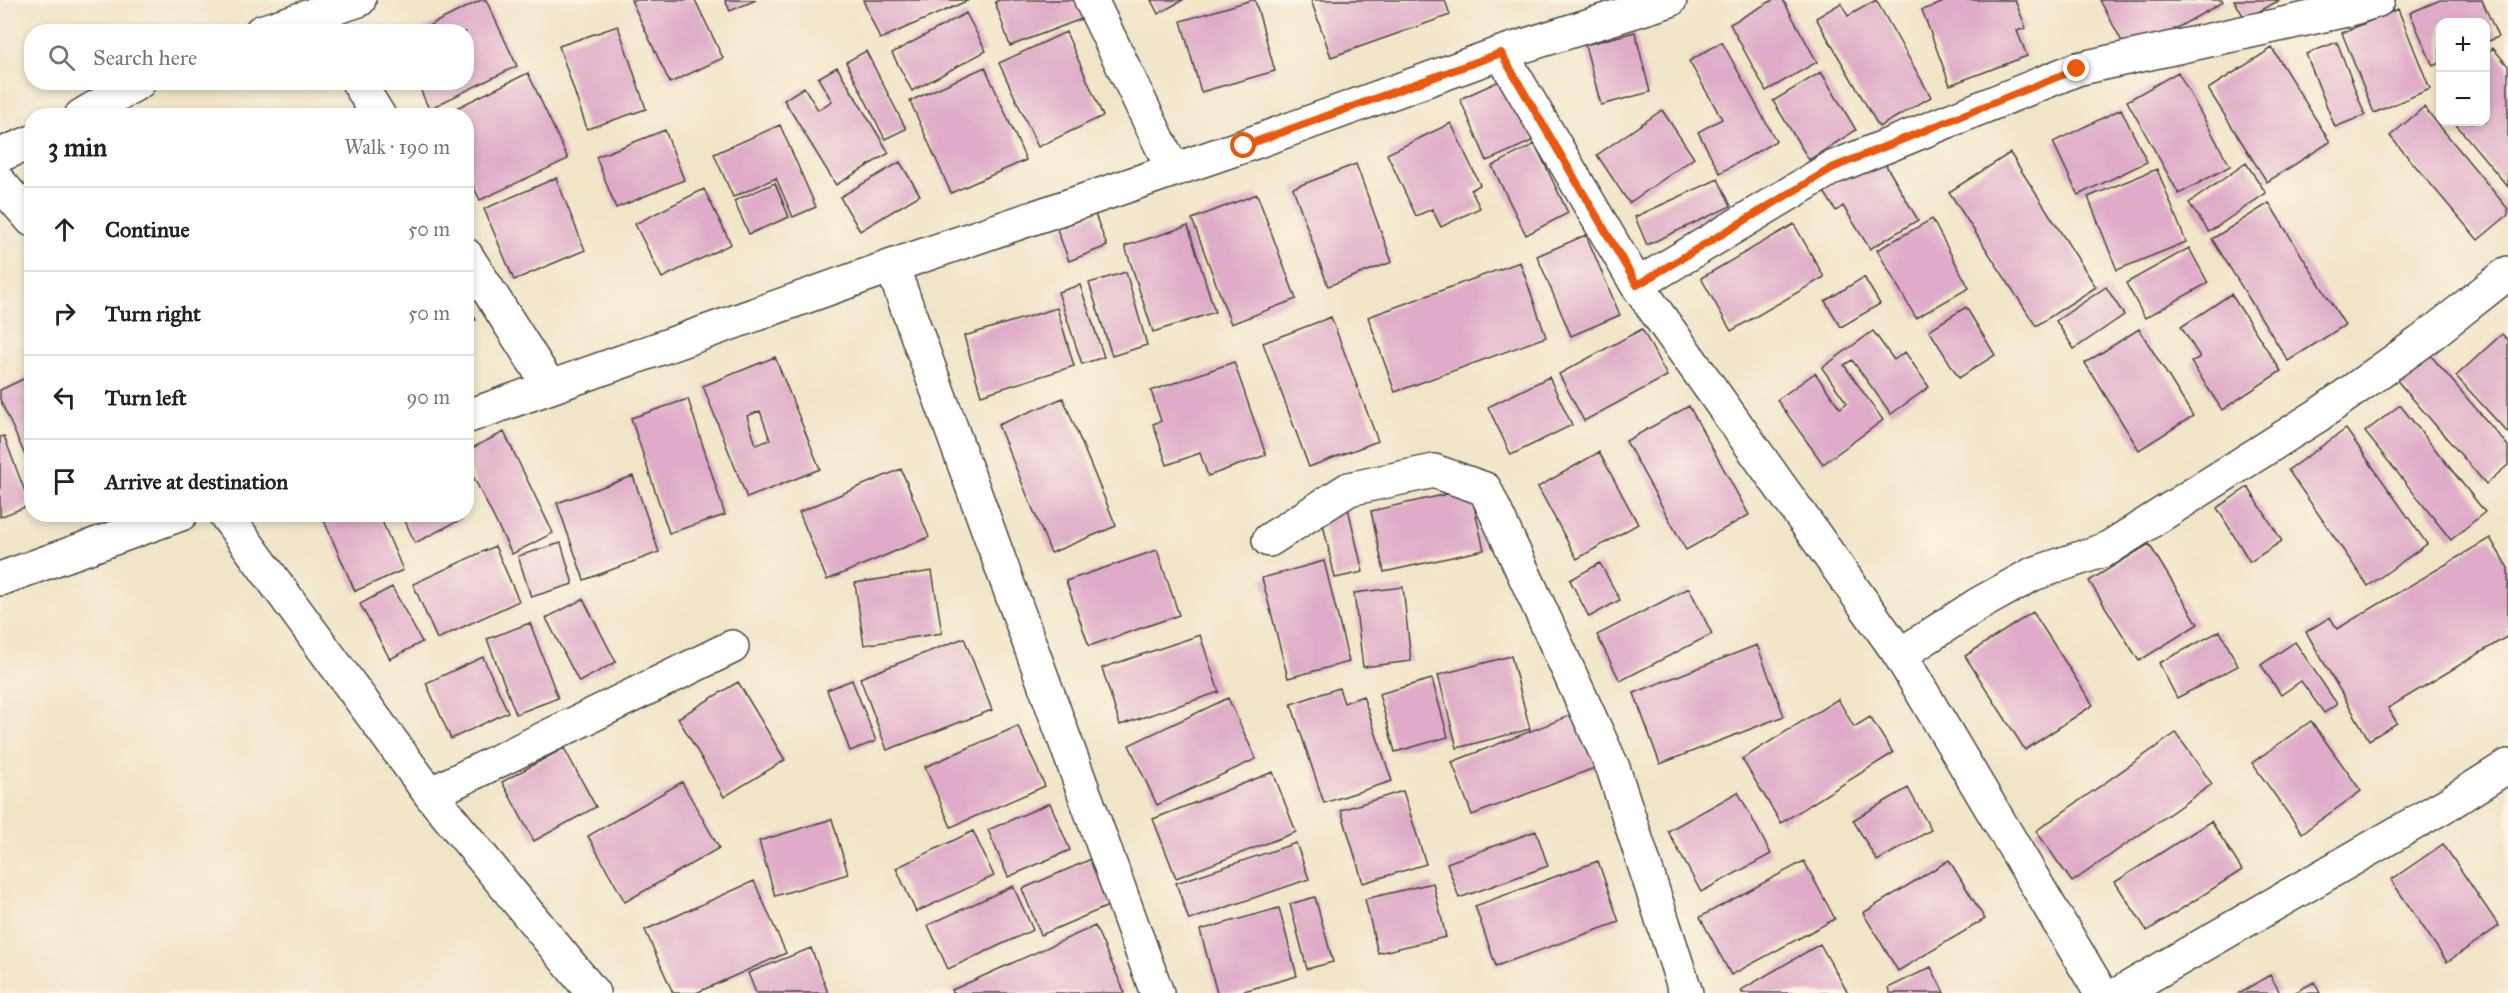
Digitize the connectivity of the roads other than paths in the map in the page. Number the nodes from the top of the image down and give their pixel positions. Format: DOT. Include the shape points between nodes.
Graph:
graph roads {
  1 [pos="359,0"];
  2 [pos="1091,0"];
  3 [pos="1670,0"];
  4 [pos="2378,0"];
  5 [pos="320,22"];
  6 [pos="1501,53"];
  7 [pos="125,90"];
  8 [pos="363,90"];
  9 [pos="95,108"];
  10 [pos="374,108"];
  11 [pos="24,145"];
  12 [pos="0,155"];
  13 [pos="1173,170"];
  14 [pos="0,183"];
  15 [pos="24,211"];
  16 [pos="892,266"];
  17 [pos="474,268"];
  18 [pos="2508,273"];
  19 [pos="1637,285"];
  20 [pos="550,387"];
  21 [pos="474,414"];
  22 [pos="150,522"];
  23 [pos="231,522"];
  24 [pos="1269,540"];
  25 [pos="0,579"];
  26 [pos="732,647"];
  27 [pos="1900,655"];
  28 [pos="2508,766"];
  29 [pos="430,794"];
  30 [pos="593,993"];
  31 [pos="1157,993"];
  32 [pos="1686,993"];
  33 [pos="2101,993"];
  34 [pos="2120,993"];
  1 -- 5 [label="street"];
  2 -- 13 [label="street"];
  3 -- 6 [label="street"];
  4 -- 19 [label="street" via="2077,69 1832,168"];
  6 -- 13 [label="street"];
  6 -- 19 [label="street"];
  7 -- 9 [label="street"];
  8 -- 10 [label="street"];
  11 -- 12 [label="street"];
  13 -- 16 [label="street"];
  14 -- 15 [label="street"];
  16 -- 20 [label="street"];
  16 -- 31 [label="street"];
  17 -- 20 [label="street"];
  18 -- 27 [label="street" via="2421,342 2317,416 2107,549 2033,574 1977,604"];
  19 -- 27 [label="street"];
  20 -- 21 [label="street"];
  22 -- 25 [label="street"];
  23 -- 29 [label="street"];
  24 -- 32 [label="street" via="1349,489 1434,471 1485,489 1613,768"];
  26 -- 29 [label="street"];
  27 -- 33 [label="street"];
  28 -- 34 [label="street"];
  29 -- 30 [label="street"];
}
